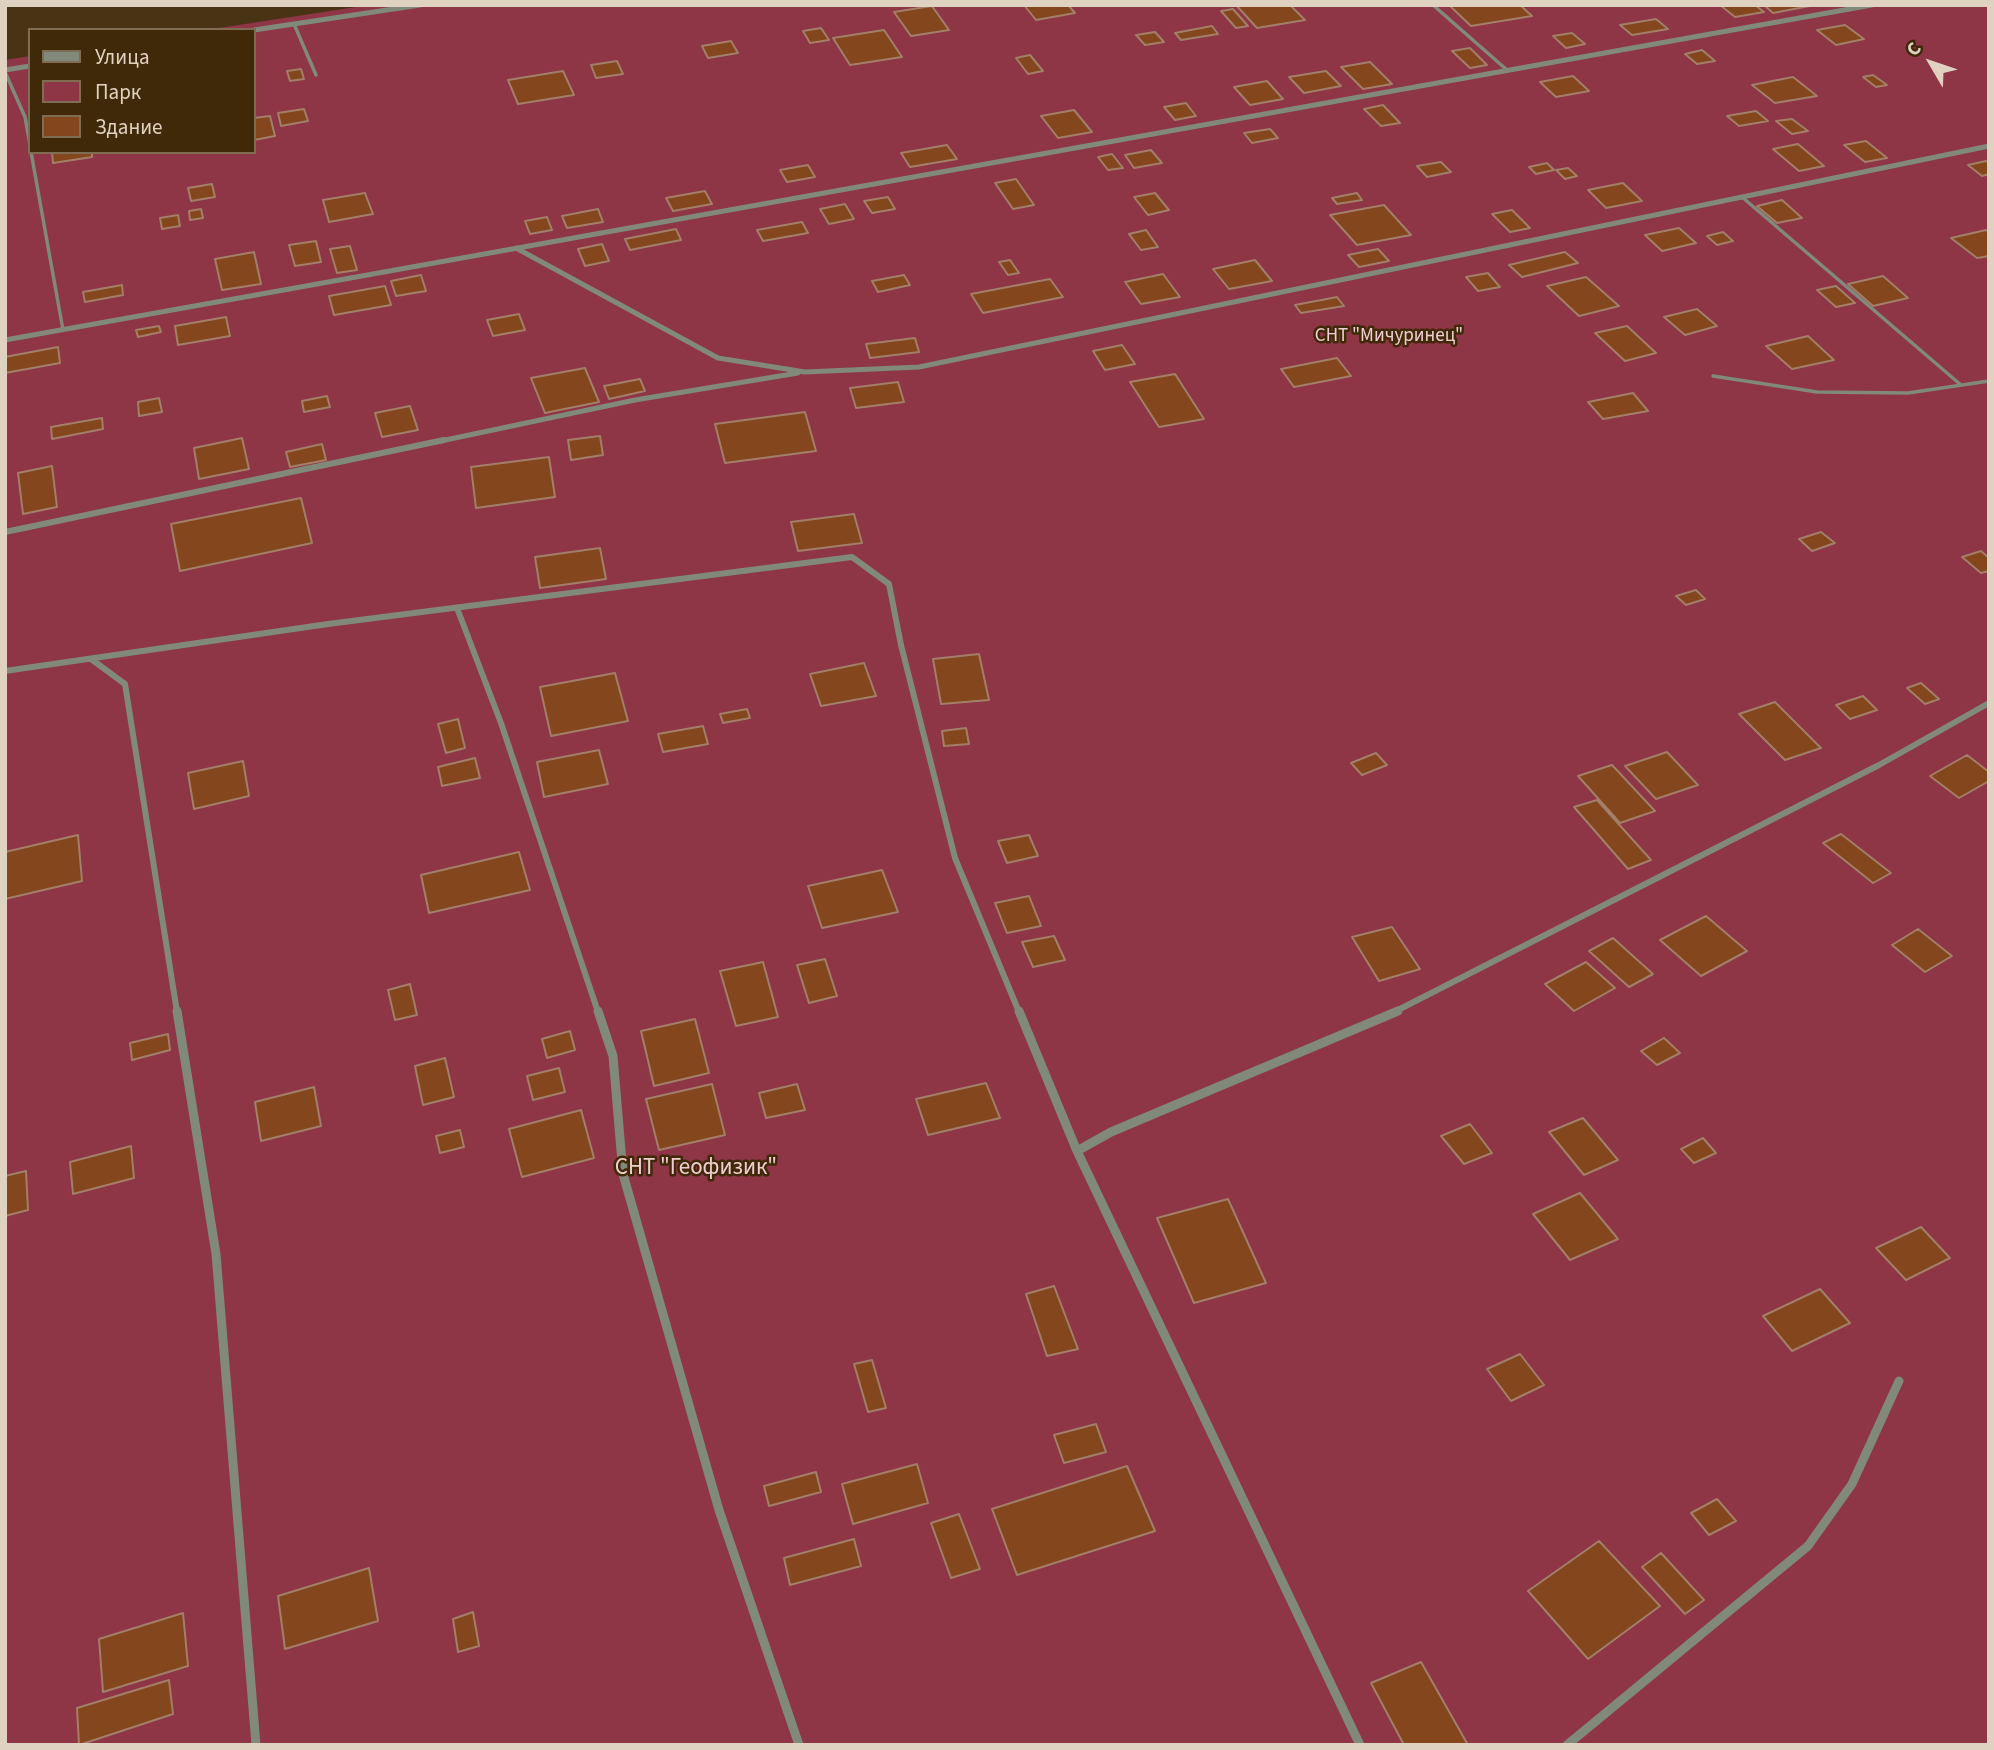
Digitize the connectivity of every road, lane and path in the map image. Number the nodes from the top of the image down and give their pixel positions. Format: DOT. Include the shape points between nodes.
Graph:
graph roads {
  1 [pos="419,5"];
  2 [pos="1433,5"];
  3 [pos="1872,5"];
  4 [pos="294,24"];
  5 [pos="256,30"];
  6 [pos="28,66"];
  7 [pos="1507,70"];
  8 [pos="5,71"];
  9 [pos="316,75"];
  10 [pos="28,136"];
  11 [pos="1989,146"];
  12 [pos="31,154"];
  13 [pos="1742,197"];
  14 [pos="516,248"];
  15 [pos="63,330"];
  16 [pos="5,340"];
  17 [pos="805,372"];
  18 [pos="1713,376"];
  19 [pos="1989,381"];
  20 [pos="1961,385"];
  21 [pos="5,532"];
  22 [pos="457,608"];
  23 [pos="91,659"];
  24 [pos="5,671"];
  25 [pos="1989,703"];
  26 [pos="1077,1151"];
  27 [pos="1899,1381"];
  28 [pos="256,1745"];
  29 [pos="799,1745"];
  30 [pos="1360,1745"];
  31 [pos="1567,1745"];
  1 -- 4 [label="street"];
  2 -- 7 [label="lane"];
  3 -- 7 [label="street"];
  4 -- 5 [label="street"];
  4 -- 9 [label="lane"];
  6 -- 8 [label="street"];
  7 -- 14 [label="street"];
  8 -- 10 [label="lane"];
  11 -- 13 [label="street"];
  12 -- 15 [label="lane"];
  13 -- 17 [label="street" via="919,367"];
  13 -- 20 [label="lane"];
  14 -- 15 [label="street"];
  14 -- 17 [label="street" via="718,358"];
  15 -- 16 [label="street"];
  17 -- 21 [label="street" via="635,400"];
  18 -- 20 [label="lane" via="1817,392 1908,393"];
  19 -- 20 [label="lane"];
  22 -- 23 [label="street"];
  22 -- 26 [label="street" via="852,558 889,584 955,858"];
  22 -- 29 [label="street" via="501,723 613,1056 622,1174 719,1510"];
  23 -- 24 [label="street"];
  23 -- 28 [label="street" via="125,684 216,1254"];
  25 -- 26 [label="street" via="1879,765 1422,1001 1111,1132"];
  26 -- 30 [label="street"];
  27 -- 31 [label="street" via="1852,1484 1808,1546"];
}
